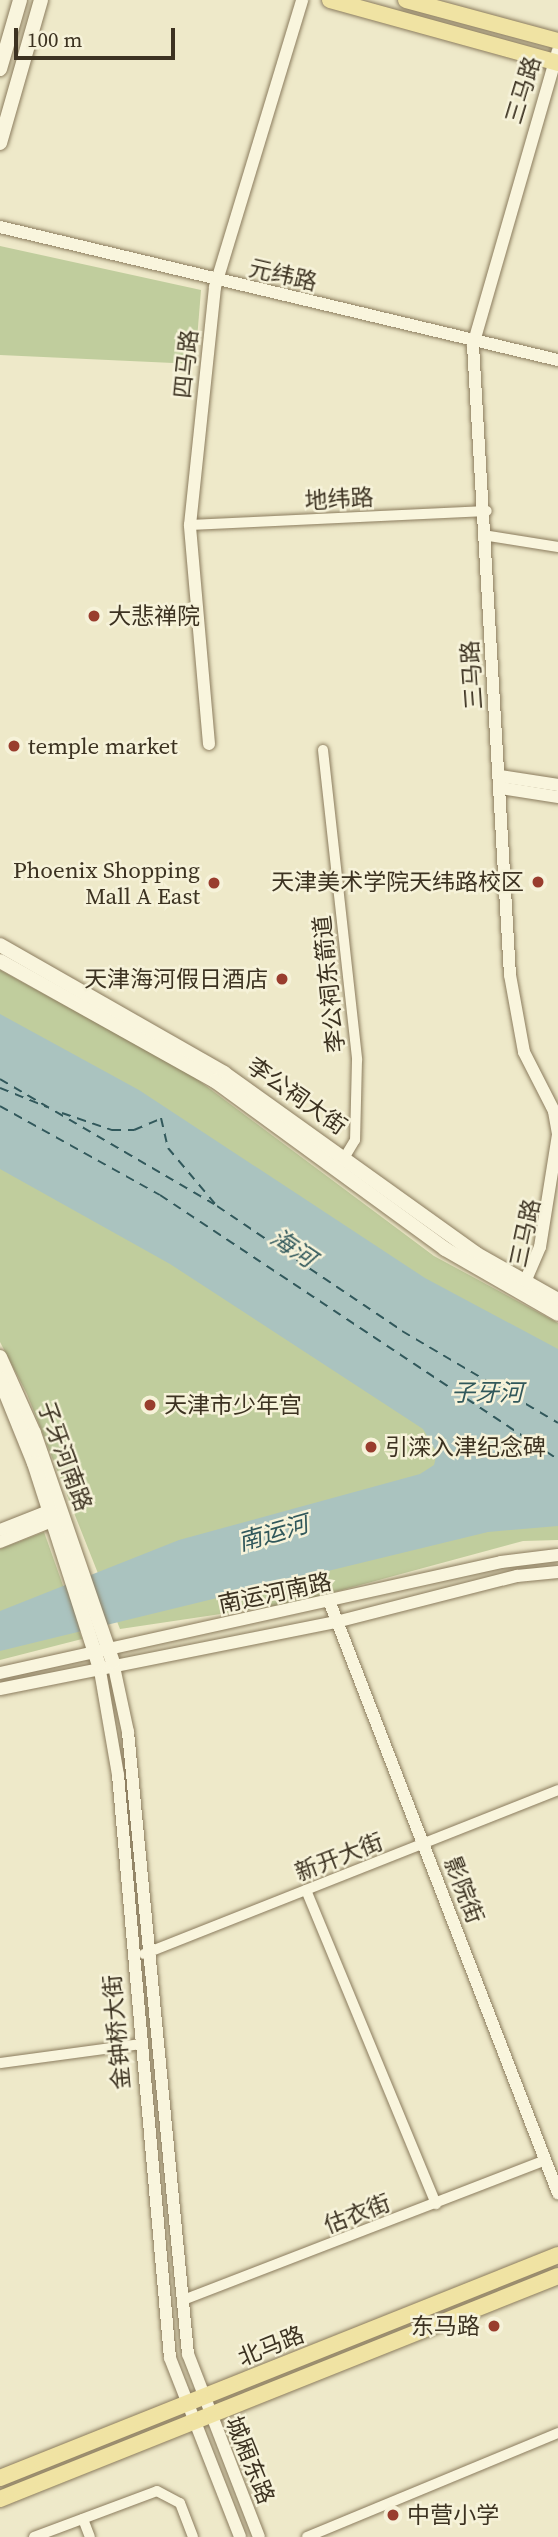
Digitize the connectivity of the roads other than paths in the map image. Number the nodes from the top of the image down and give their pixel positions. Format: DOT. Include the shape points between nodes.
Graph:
graph roads {
  1 [pos="20,0"];
  2 [pos="41,0"];
  3 [pos="302,0"];
  4 [pos="330,0"];
  5 [pos="405,0"];
  6 [pos="558,41"];
  7 [pos="557,61"];
  8 [pos="0,69"];
  9 [pos="0,143"];
  10 [pos="0,227"];
  11 [pos="0,236"];
  12 [pos="216,284"];
  13 [pos="480,341"];
  14 [pos="558,362"];
  15 [pos="485,511"];
  16 [pos="190,525"];
  17 [pos="487,536"];
  18 [pos="558,547"];
  19 [pos="209,744"];
  20 [pos="323,750"];
  21 [pos="504,783"];
  22 [pos="558,785"];
  23 [pos="558,797"];
  24 [pos="0,945"];
  25 [pos="0,961"];
  26 [pos="558,1112"];
  27 [pos="341,1163"];
  28 [pos="558,1174"];
  29 [pos="526,1291"];
  30 [pos="558,1300"];
  31 [pos="558,1314"];
  32 [pos="0,1357"];
  33 [pos="0,1379"];
  34 [pos="56,1514"];
  35 [pos="0,1530"];
  36 [pos="0,1542"];
  37 [pos="558,1555"];
  38 [pos="558,1572"];
  39 [pos="330,1603"];
  40 [pos="336,1622"];
  41 [pos="100,1640"];
  42 [pos="106,1664"];
  43 [pos="0,1673"];
  44 [pos="0,1689"];
  45 [pos="558,1790"];
  46 [pos="424,1844"];
  47 [pos="306,1890"];
  48 [pos="140,1954"];
  49 [pos="140,2044"];
  50 [pos="0,2063"];
  51 [pos="545,2160"];
  52 [pos="558,2193"];
  53 [pos="436,2204"];
  54 [pos="558,2255"];
  55 [pos="558,2276"];
  56 [pos="183,2300"];
  57 [pos="202,2399"];
  58 [pos="185,2405"];
  59 [pos="210,2417"];
  60 [pos="192,2424"];
  61 [pos="558,2433"];
  62 [pos="0,2479"];
  63 [pos="3,2498"];
  64 [pos="83,2519"];
  65 [pos="34,2537"];
  66 [pos="90,2537"];
  67 [pos="193,2537"];
  68 [pos="240,2537"];
  69 [pos="259,2537"];
  70 [pos="307,2537"];
  1 -- 8 [label="main road"];
  2 -- 9 [label="main road"];
  3 -- 12 [label="street, 四马路"];
  4 -- 7 [label="main road"];
  5 -- 6 [label="main road"];
  7 -- 13 [label="street, 三马路"];
  10 -- 12 [label="street, 元纬路"];
  11 -- 12 [label="street, 元纬路"];
  12 -- 13 [label="street, 元纬路"];
  12 -- 16 [label="street, 四马路"];
  13 -- 14 [label="street, 元纬路"];
  13 -- 15 [label="street, 三马路"];
  15 -- 16 [label="street, 地纬路"];
  15 -- 17 [label="street, 三马路"];
  16 -- 19 [label="street, 四马路"];
  17 -- 18 [label="street"];
  17 -- 21 [label="street, 三马路"];
  20 -- 27 [label="street, 李公祠东箭道" via="357,1060 355,1140"];
  21 -- 22 [label="street"];
  21 -- 23 [label="street"];
  21 -- 26 [label="street, 三马路" via="521,1018 532,1059"];
  21 -- 29 [label="street, 三马路" via="510,975 518,1032 554,1111 558,1134 540,1247"];
  24 -- 27 [label="main road, 李公祠大街" via="198,1056"];
  25 -- 27 [label="main road, 李公祠大街" via="215,1081"];
  27 -- 29 [label="main road, 李公祠大街"];
  28 -- 29 [label="street, 三马路" via="549,1238"];
  29 -- 30 [label="main road, 李公祠大街"];
  29 -- 31 [label="main road, 李公祠大街"];
  32 -- 34 [label="main road, 子牙河南路"];
  33 -- 34 [label="main road, 子牙河南路"];
  34 -- 35 [label="street"];
  34 -- 36 [label="street"];
  34 -- 41 [label="main road, 子牙河南路"];
  37 -- 39 [label="street, 南运河南路" via="501,1562"];
  38 -- 40 [label="street, 南运河南路" via="517,1576"];
  39 -- 40 [label="street, 影院街"];
  39 -- 41 [label="street, 南运河南路"];
  40 -- 42 [label="street, 南运河南路"];
  40 -- 46 [label="street, 影院街"];
  41 -- 42 [label="main road, 子牙河南路"];
  41 -- 43 [label="street, 南运河南路"];
  42 -- 44 [label="street, 南运河南路"];
  42 -- 48 [label="street, 金钟桥大街" via="128,1732"];
  45 -- 46 [label="street, 新开大街"];
  46 -- 47 [label="street, 新开大街"];
  46 -- 51 [label="street, 影院街"];
  47 -- 48 [label="street, 新开大街"];
  47 -- 53 [label="street"];
  48 -- 49 [label="street, 金钟桥大街"];
  48 -- 56 [label="street, 金钟桥大街"];
  49 -- 50 [label="street"];
  49 -- 58 [label="street, 金钟桥大街" via="170,2358"];
  51 -- 52 [label="street, 影院街"];
  51 -- 53 [label="street, 估衣街"];
  53 -- 56 [label="street, 估衣街"];
  54 -- 57 [label="main road, 北马路"];
  55 -- 59 [label="main road, 北马路"];
  56 -- 57 [label="street, 金钟桥大街" via="188,2354"];
  57 -- 58 [label="main road, 北马路"];
  57 -- 59 [label="street, 城厢东路"];
  58 -- 60 [label="street, 金钟桥大街"];
  58 -- 62 [label="main road, 北马路"];
  59 -- 60 [label="main road, 北马路"];
  59 -- 69 [label="street, 城厢东路"];
  60 -- 63 [label="main road, 北马路"];
  60 -- 68 [label="street, 城厢东路"];
  61 -- 70 [label="street"];
  62 -- 63 [label="main road"];
  64 -- 65 [label="street"];
  64 -- 66 [label="street"];
  64 -- 67 [label="street" via="157,2491 180,2503"];
}
